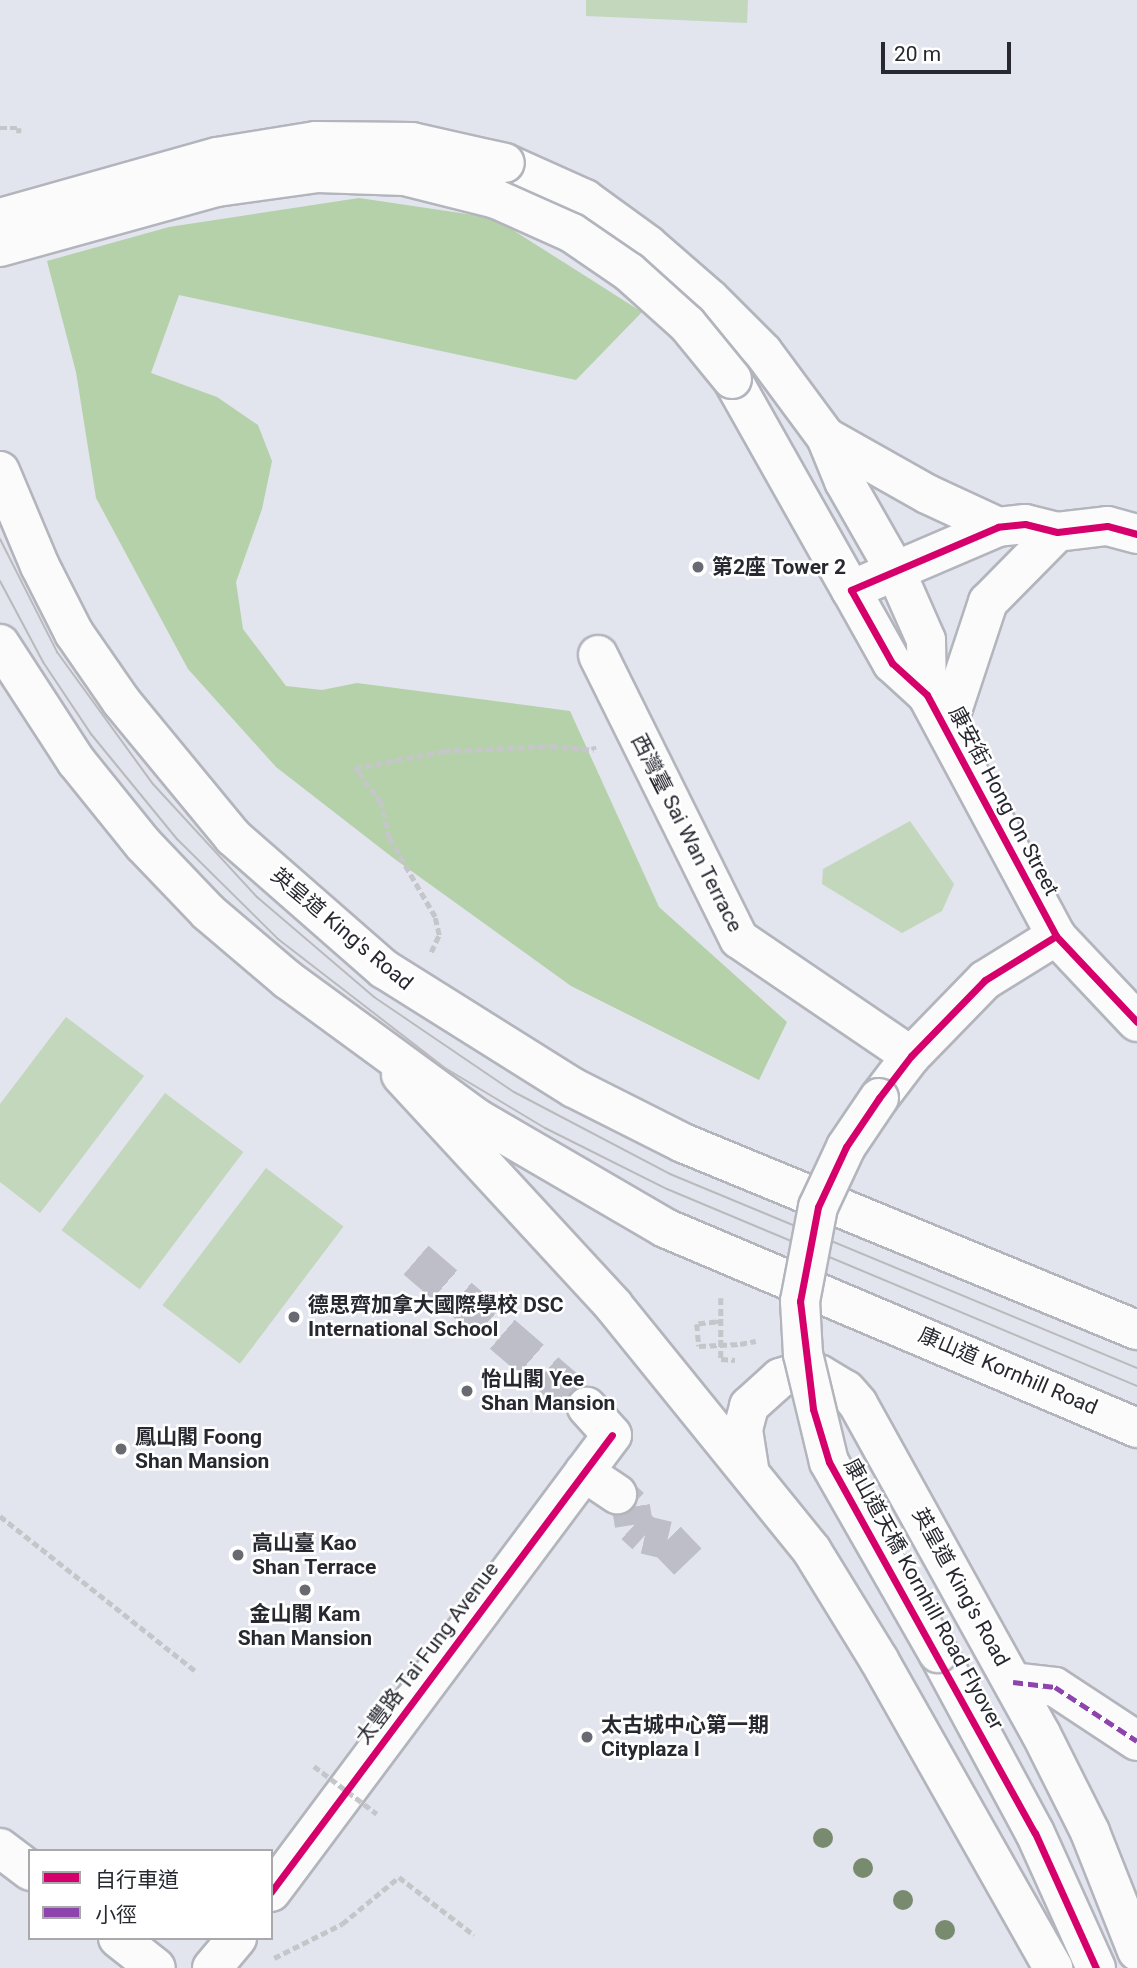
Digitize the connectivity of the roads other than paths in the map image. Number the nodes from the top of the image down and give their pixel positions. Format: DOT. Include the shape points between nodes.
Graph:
graph roads {
  1 [pos="0,218"];
  2 [pos="0,247"];
  3 [pos="826,437"];
  4 [pos="0,471"];
  5 [pos="998,527"];
  6 [pos="1057,532"];
  7 [pos="1137,534"];
  8 [pos="896,572"];
  9 [pos="851,590"];
  10 [pos="0,644"];
  11 [pos="598,655"];
  12 [pos="927,695"];
  13 [pos="946,729"];
  14 [pos="1056,936"];
  15 [pos="1137,1022"];
  16 [pos="373,1046"];
  17 [pos="911,1056"];
  18 [pos="879,1317"];
  19 [pos="1137,1330"];
  20 [pos="587,1407"];
  21 [pos="1137,1428"];
  22 [pos="749,1468"];
  23 [pos="584,1472"];
  24 [pos="617,1494"];
  25 [pos="1013,1682"];
  26 [pos="1137,1741"];
  27 [pos="1035,1833"];
  28 [pos="0,1848"];
  29 [pos="28,1869"];
  30 [pos="273,1889"];
  31 [pos="121,1940"];
  32 [pos="235,1940"];
  33 [pos="1137,1951"];
  34 [pos="156,1968"];
  35 [pos="212,1968"];
  36 [pos="1053,1968"];
  37 [pos="1062,1968"];
  38 [pos="1096,1968"];
  1 -- 3 [label="main road, bridge" via="217,157 316,141 412,142 505,163 585,200 679,272 762,352"];
  2 -- 9 [label="main road, 康安街 Hong On Street, bridge" via="217,187 318,173 405,176 496,199 572,233 629,272 668,307 732,379"];
  3 -- 5 [label="main road" via="927,494"];
  3 -- 8 [label="main road, 康安街 Hong On Street" via="844,481"];
  4 -- 19 [label="main road, 英皇道 King's Road" via="74,633 121,701 233,837 319,916 395,977 574,1088 683,1143"];
  5 -- 6 [label="main road" via="1025,524"];
  5 -- 8 [label="main road"];
  6 -- 7 [label="main road" via="1107,526"];
  6 -- 13 [label="main road" via="988,603"];
  8 -- 9 [label="main road"];
  8 -- 12 [label="main road, 康安街 Hong On Street" via="926,640"];
  9 -- 12 [label="main road, 康安街 Hong On Street" via="892,663"];
  10 -- 16 [label="main road, 英皇道 King's Road" via="76,761 143,844 208,912"];
  11 -- 17 [label="main road, 西灣臺 Sai Wan Terrace" via="738,939"];
  12 -- 13 [label="main road, 康安街 Hong On Street"];
  13 -- 14 [label="main road, 康安街 Hong On Street"];
  14 -- 15 [label="main road, 康安街 Hong On Street"];
  14 -- 17 [label="main road, 康山道天橋 Kornhill Road Flyover" via="985,980"];
  16 -- 18 [label="main road, 英皇道 King's Road" via="478,1119 604,1196 665,1228"];
  16 -- 22 [label="main road, 英皇道 King's Road" via="613,1305"];
  17 -- 27 [label="main road, 康山道天橋 Kornhill Road Flyover, bridge" via="846,1147 818,1208 800,1301 803,1354 829,1462"];
  18 -- 21 [label="main road, 康山道 Kornhill Road"];
  20 -- 23 [label="main road, 太豐路 Tai Fung Avenue" via="612,1435"];
  22 -- 25 [label="main road, 英皇道 King's Road" via="743,1429 749,1406 764,1389 799,1372 819,1374 846,1390 877,1433"];
  22 -- 36 [label="main road, 英皇道 King's Road" via="812,1551 879,1660"];
  23 -- 24 [label="main road"];
  23 -- 30 [label="main road, 太豐路 Tai Fung Avenue"];
  25 -- 26 [label="main road" via="1055,1687"];
  25 -- 33 [label="main road, 英皇道 King's Road" via="1090,1832"];
  27 -- 37 [label="main road, 康山道天橋 Kornhill Road Flyover"];
  27 -- 38 [label="main road, 康山道天橋 Kornhill Road Flyover"];
  28 -- 29 [label="main road"];
  31 -- 34 [label="main road"];
  32 -- 35 [label="main road"];
}
